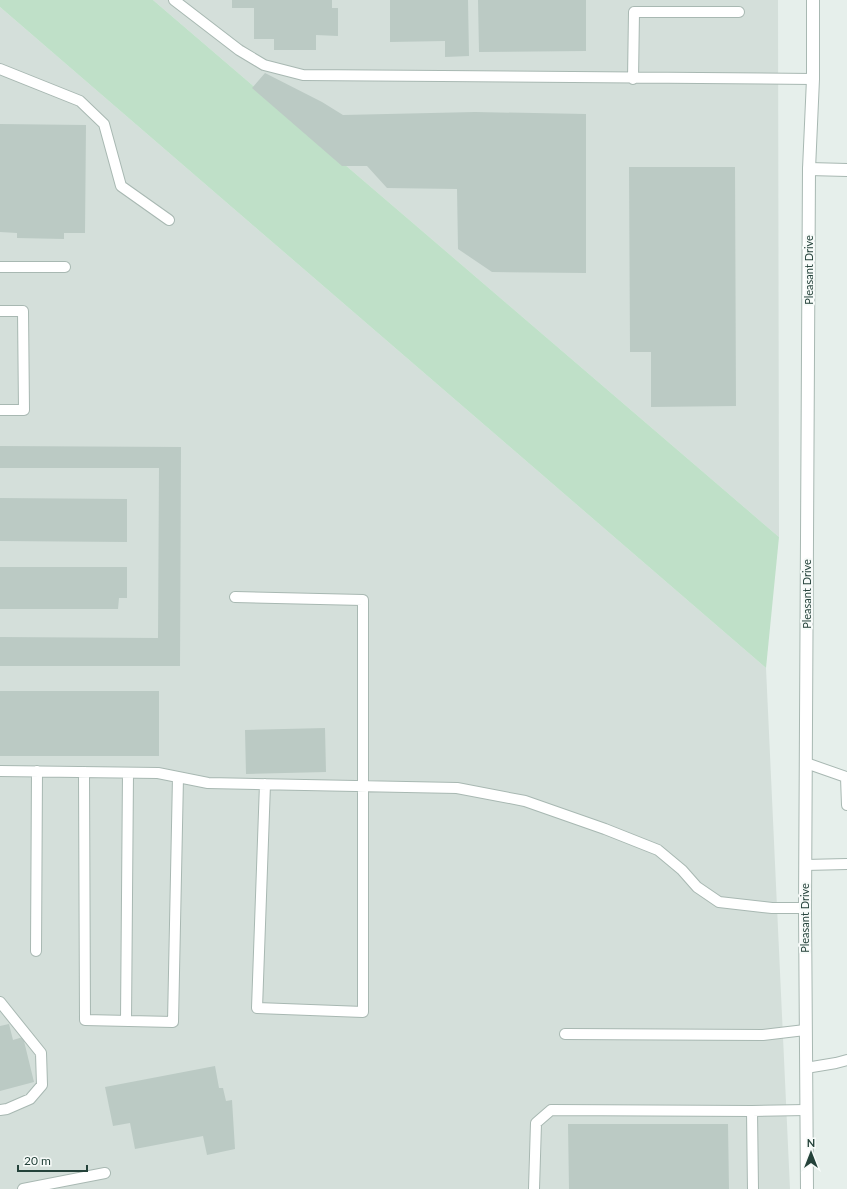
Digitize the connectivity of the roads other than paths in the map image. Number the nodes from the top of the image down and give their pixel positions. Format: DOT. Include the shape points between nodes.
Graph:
graph roads {
  1 [pos="174,0"];
  2 [pos="813,0"];
  3 [pos="739,12"];
  4 [pos="0,69"];
  5 [pos="633,79"];
  6 [pos="813,79"];
  7 [pos="810,169"];
  8 [pos="847,170"];
  9 [pos="169,220"];
  10 [pos="0,267"];
  11 [pos="65,267"];
  12 [pos="0,311"];
  13 [pos="0,410"];
  14 [pos="235,597"];
  15 [pos="806,763"];
  16 [pos="0,771"];
  17 [pos="37,771"];
  18 [pos="84,772"];
  19 [pos="128,773"];
  20 [pos="178,777"];
  21 [pos="265,784"];
  22 [pos="364,786"];
  23 [pos="847,805"];
  24 [pos="847,864"];
  25 [pos="805,865"];
  26 [pos="805,908"];
  27 [pos="36,951"];
  28 [pos="0,1002"];
  29 [pos="126,1021"];
  30 [pos="805,1030"];
  31 [pos="565,1034"];
  32 [pos="847,1060"];
  33 [pos="806,1068"];
  34 [pos="0,1110"];
  35 [pos="806,1110"];
  36 [pos="752,1111"];
  37 [pos="105,1173"];
  38 [pos="23,1189"];
  39 [pos="534,1189"];
  40 [pos="753,1189"];
  41 [pos="807,1189"];
  1 -- 5 [label="lane" via="238,50 264,65 303,75"];
  2 -- 6 [label="street, Pleasant Drive"];
  3 -- 5 [label="lane" via="634,12"];
  4 -- 9 [label="lane" via="80,100 104,124 121,186"];
  5 -- 6 [label="lane"];
  6 -- 7 [label="street, Pleasant Drive"];
  7 -- 8 [label="street"];
  7 -- 15 [label="street, Pleasant Drive"];
  10 -- 11 [label="lane"];
  12 -- 13 [label="lane" via="23,311 24,410"];
  14 -- 22 [label="lane" via="363,600"];
  15 -- 23 [label="lane" via="846,777"];
  15 -- 25 [label="street, Pleasant Drive"];
  16 -- 17 [label="lane"];
  17 -- 18 [label="lane"];
  17 -- 27 [label="lane"];
  18 -- 19 [label="lane"];
  18 -- 29 [label="lane" via="85,1020"];
  19 -- 20 [label="lane" via="158,773"];
  19 -- 29 [label="lane"];
  20 -- 21 [label="lane" via="208,783"];
  20 -- 29 [label="lane" via="173,1022"];
  21 -- 22 [label="lane"];
  21 -- 22 [label="lane" via="257,1008 364,1012"];
  22 -- 26 [label="lane" via="457,788 526,801 658,850 682,870 697,887 719,902 772,908"];
  24 -- 25 [label="lane"];
  25 -- 26 [label="street, Pleasant Drive"];
  26 -- 30 [label="street, Pleasant Drive"];
  28 -- 34 [label="lane" via="41,1054 42,1085 30,1099"];
  30 -- 31 [label="lane" via="763,1035"];
  30 -- 33 [label="street, Pleasant Drive"];
  32 -- 33 [label="lane"];
  33 -- 35 [label="street, Pleasant Drive"];
  35 -- 36 [label="lane"];
  35 -- 41 [label="street, Pleasant Drive"];
  36 -- 39 [label="lane" via="551,1110 536,1123"];
  36 -- 40 [label="lane"];
  37 -- 38 [label="lane"];
}
